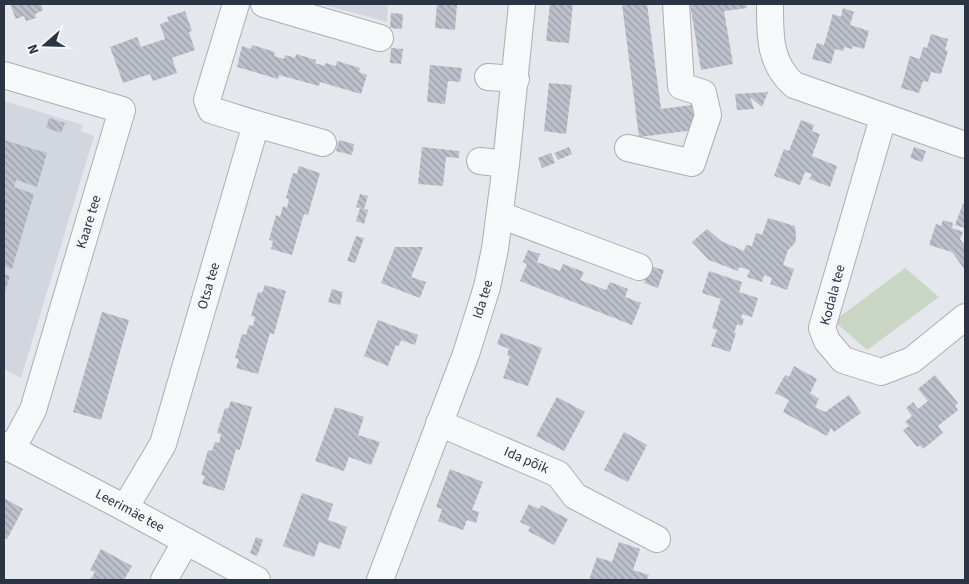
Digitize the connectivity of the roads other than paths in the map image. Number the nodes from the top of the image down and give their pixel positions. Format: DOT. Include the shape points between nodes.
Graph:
graph roads {
  1 [pos="236,4"];
  2 [pos="264,4"];
  3 [pos="522,4"];
  4 [pos="676,4"];
  5 [pos="770,4"];
  6 [pos="380,38"];
  7 [pos="4,75"];
  8 [pos="488,78"];
  9 [pos="516,80"];
  10 [pos="883,118"];
  11 [pos="256,124"];
  12 [pos="323,143"];
  13 [pos="965,146"];
  14 [pos="628,148"];
  15 [pos="480,160"];
  16 [pos="506,164"];
  17 [pos="500,215"];
  18 [pos="639,268"];
  19 [pos="965,317"];
  20 [pos="439,423"];
  21 [pos="8,447"];
  22 [pos="125,508"];
  23 [pos="657,538"];
  24 [pos="186,541"];
  25 [pos="164,580"];
  26 [pos="257,580"];
  27 [pos="380,580"];
  1 -- 11 [label="street" via="206,100 211,110"];
  2 -- 6 [label="street"];
  3 -- 9 [label="street, Ida tee"];
  4 -- 14 [label="street" via="681,86 703,93 708,115 692,162"];
  5 -- 10 [label="street" via="774,55 786,78 794,85"];
  7 -- 21 [label="street, Kaare tee" via="122,110 33,410"];
  8 -- 9 [label="street"];
  9 -- 16 [label="street, Ida tee"];
  10 -- 13 [label="street"];
  10 -- 19 [label="street, Kodala tee" via="822,328 827,341 844,360 881,372 912,360"];
  11 -- 12 [label="street"];
  11 -- 22 [label="street, Otsa tee" via="163,444"];
  15 -- 16 [label="street"];
  16 -- 17 [label="street, Ida tee"];
  17 -- 18 [label="street"];
  17 -- 20 [label="street, Ida tee" via="487,288"];
  20 -- 23 [label="street, Ida põik" via="558,474 574,496"];
  20 -- 27 [label="street, Ida tee"];
  21 -- 22 [label="street, Leerimäe tee"];
  22 -- 24 [label="street, Leerimäe tee"];
  24 -- 25 [label="street"];
  24 -- 26 [label="street, Leerimäe tee"];
}
